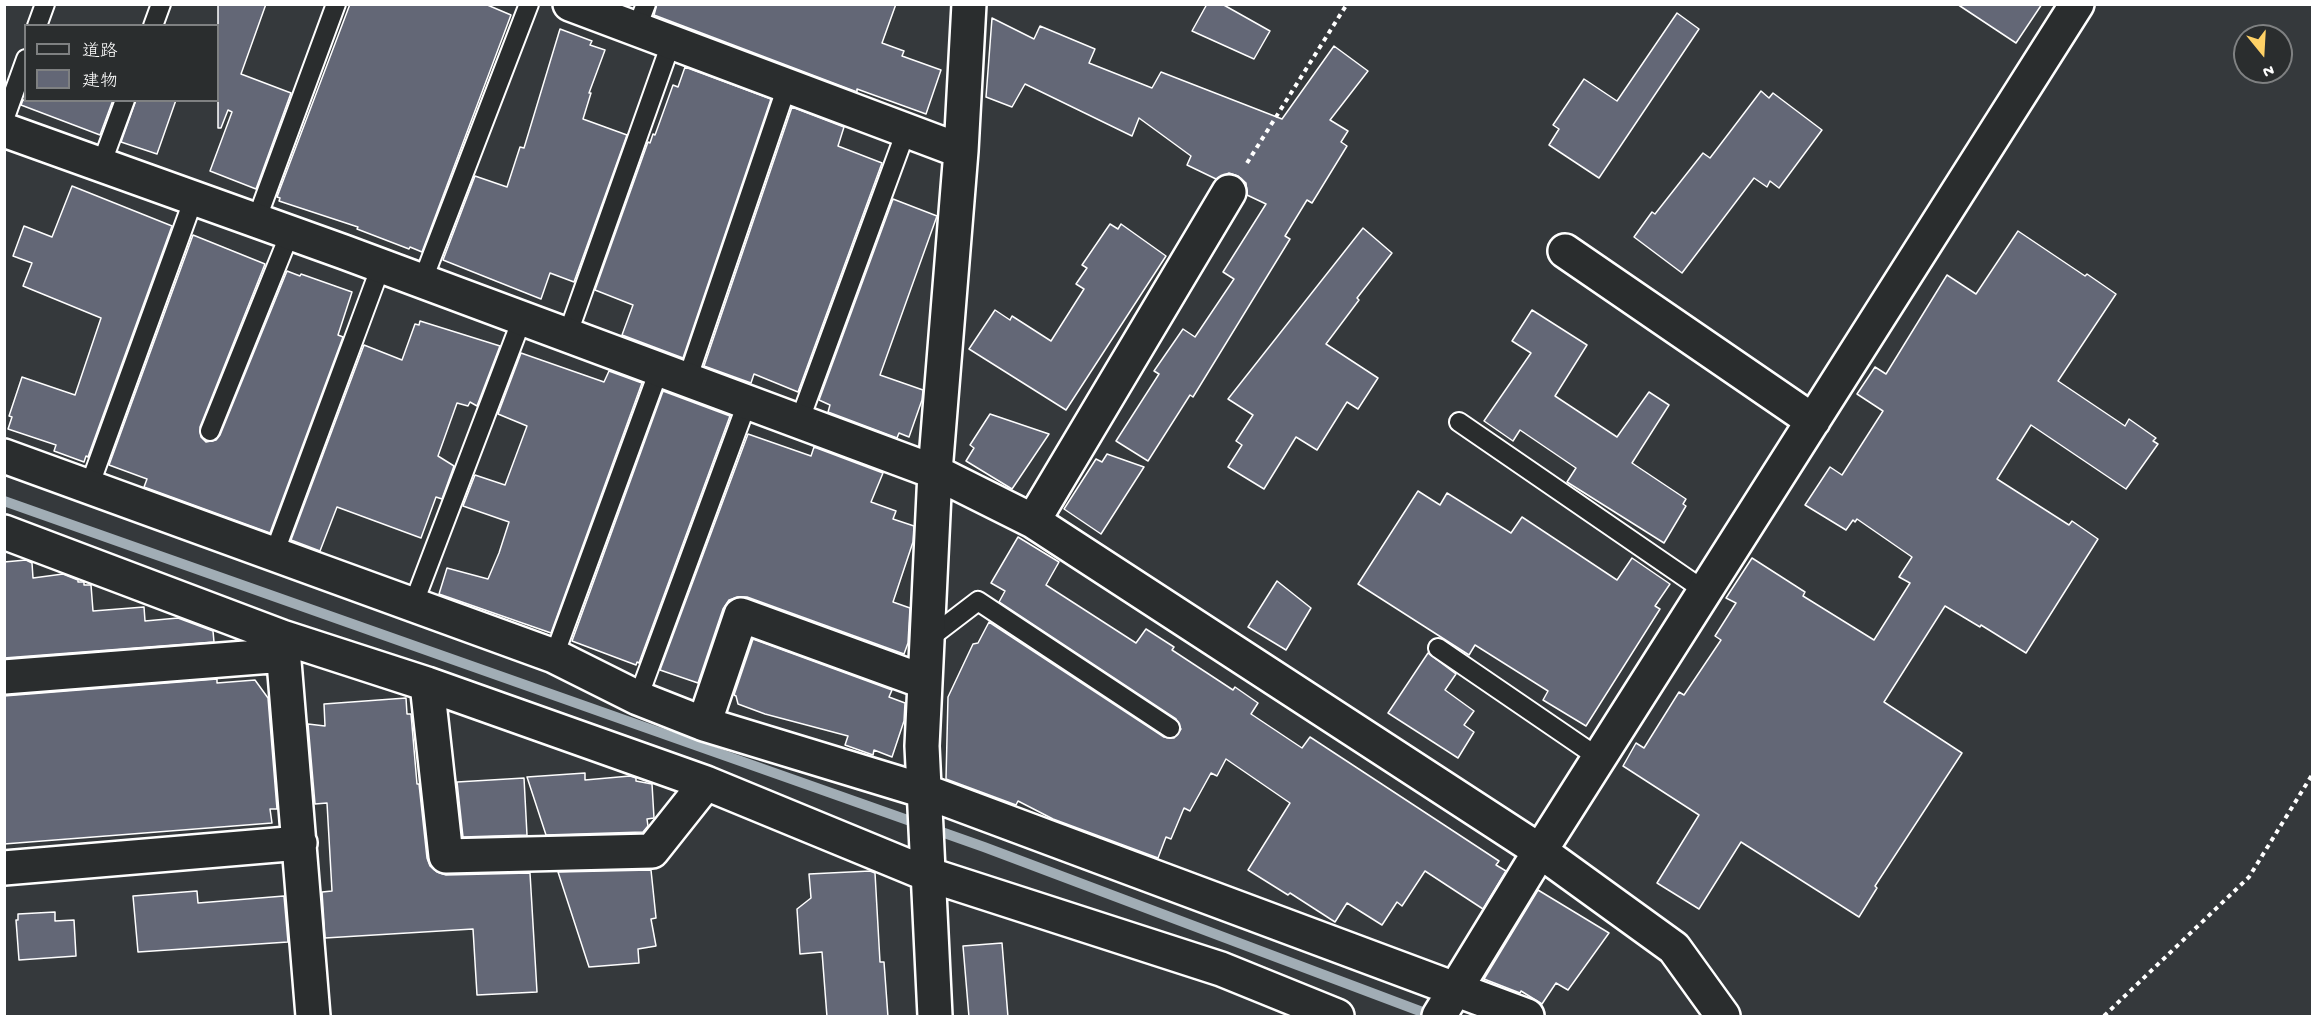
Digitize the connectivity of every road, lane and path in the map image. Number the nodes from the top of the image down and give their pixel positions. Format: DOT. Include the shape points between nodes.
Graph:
graph roads {
  1 [pos="45,4"];
  2 [pos="161,4"];
  3 [pos="336,4"];
  4 [pos="529,4"];
  5 [pos="570,4"];
  6 [pos="969,4"];
  7 [pos="1347,4"];
  8 [pos="2077,4"];
  9 [pos="641,17"];
  10 [pos="38,24"];
  11 [pos="154,24"];
  12 [pos="671,43"];
  13 [pos="24,65"];
  14 [pos="787,86"];
  15 [pos="124,102"];
  16 [pos="4,120"];
  17 [pos="4,130"];
  18 [pos="906,131"];
  19 [pos="961,152"];
  20 [pos="101,165"];
  21 [pos="1229,192"];
  22 [pos="194,198"];
  23 [pos="256,221"];
  24 [pos="290,233"];
  25 [pos="1565,251"];
  26 [pos="381,266"];
  27 [pos="422,282"];
  28 [pos="522,319"];
  29 [pos="567,336"];
  30 [pos="673,375"];
  31 [pos="747,403"];
  32 [pos="1813,421"];
  33 [pos="799,422"];
  34 [pos="1459,422"];
  35 [pos="210,431"];
  36 [pos="4,456"];
  37 [pos="935,472"];
  38 [pos="89,487"];
  39 [pos="1034,521"];
  40 [pos="4,531"];
  41 [pos="274,554"];
  42 [pos="1705,591"];
  43 [pos="413,605"];
  44 [pos="927,640"];
  45 [pos="283,646"];
  46 [pos="1438,648"];
  47 [pos="554,656"];
  48 [pos="4,677"];
  49 [pos="925,682"];
  50 [pos="427,684"];
  51 [pos="638,698"];
  52 [pos="704,723"];
  53 [pos="1170,728"];
  54 [pos="1599,758"];
  55 [pos="2313,775"];
  56 [pos="706,783"];
  57 [pos="924,791"];
  58 [pos="300,843"];
  59 [pos="1540,851"];
  60 [pos="4,868"];
  61 [pos="927,874"];
  62 [pos="1456,989"];
  63 [pos="313,1017"];
  64 [pos="935,1017"];
  65 [pos="1337,1017"];
  66 [pos="1439,1017"];
  67 [pos="1527,1017"];
  68 [pos="1723,1017"];
  69 [pos="2104,1017"];
  1 -- 10 [label="lane"];
  2 -- 11 [label="lane"];
  3 -- 23 [label="lane"];
  4 -- 27 [label="lane"];
  5 -- 9 [label="street"];
  6 -- 19 [label="street"];
  7 -- 21 [label="path"];
  8 -- 32 [label="street"];
  9 -- 12 [label="street"];
  12 -- 14 [label="street"];
  12 -- 29 [label="lane"];
  13 -- 16 [label="lane"];
  14 -- 18 [label="street"];
  14 -- 30 [label="lane"];
  15 -- 20 [label="lane"];
  17 -- 20 [label="street"];
  18 -- 19 [label="street"];
  18 -- 33 [label="lane"];
  19 -- 37 [label="street"];
  20 -- 22 [label="street"];
  21 -- 39 [label="street"];
  22 -- 23 [label="street"];
  22 -- 38 [label="lane"];
  23 -- 24 [label="street"];
  24 -- 26 [label="street"];
  24 -- 35 [label="lane"];
  25 -- 32 [label="street"];
  26 -- 27 [label="street"];
  26 -- 41 [label="lane"];
  27 -- 28 [label="street"];
  28 -- 29 [label="street"];
  28 -- 43 [label="lane"];
  29 -- 30 [label="street"];
  30 -- 31 [label="street"];
  30 -- 47 [label="lane"];
  31 -- 33 [label="street"];
  31 -- 51 [label="lane"];
  32 -- 42 [label="street"];
  33 -- 37 [label="street"];
  34 -- 42 [label="lane"];
  36 -- 38 [label="street"];
  37 -- 39 [label="street"];
  37 -- 44 [label="street"];
  38 -- 41 [label="street"];
  39 -- 59 [label="street"];
  40 -- 45 [label="street"];
  41 -- 43 [label="street"];
  42 -- 54 [label="street"];
  43 -- 47 [label="street"];
  44 -- 49 [label="street"];
  44 -- 53 [label="lane" via="978,602"];
  45 -- 48 [label="street"];
  45 -- 50 [label="street"];
  45 -- 58 [label="street"];
  46 -- 54 [label="lane"];
  47 -- 51 [label="street"];
  49 -- 52 [label="street" via="741,615"];
  49 -- 57 [label="street"];
  50 -- 56 [label="street"];
  50 -- 56 [label="street" via="446,855 652,850"];
  51 -- 52 [label="street"];
  52 -- 57 [label="street"];
  54 -- 59 [label="street"];
  55 -- 69 [label="path" via="2249,877"];
  56 -- 61 [label="street"];
  57 -- 61 [label="street"];
  57 -- 62 [label="street"];
  58 -- 60 [label="street"];
  58 -- 63 [label="street"];
  59 -- 62 [label="street"];
  59 -- 68 [label="street" via="1674,948"];
  61 -- 64 [label="street"];
  61 -- 65 [label="street" via="1221,969"];
  62 -- 66 [label="street"];
  62 -- 67 [label="street"];
}
